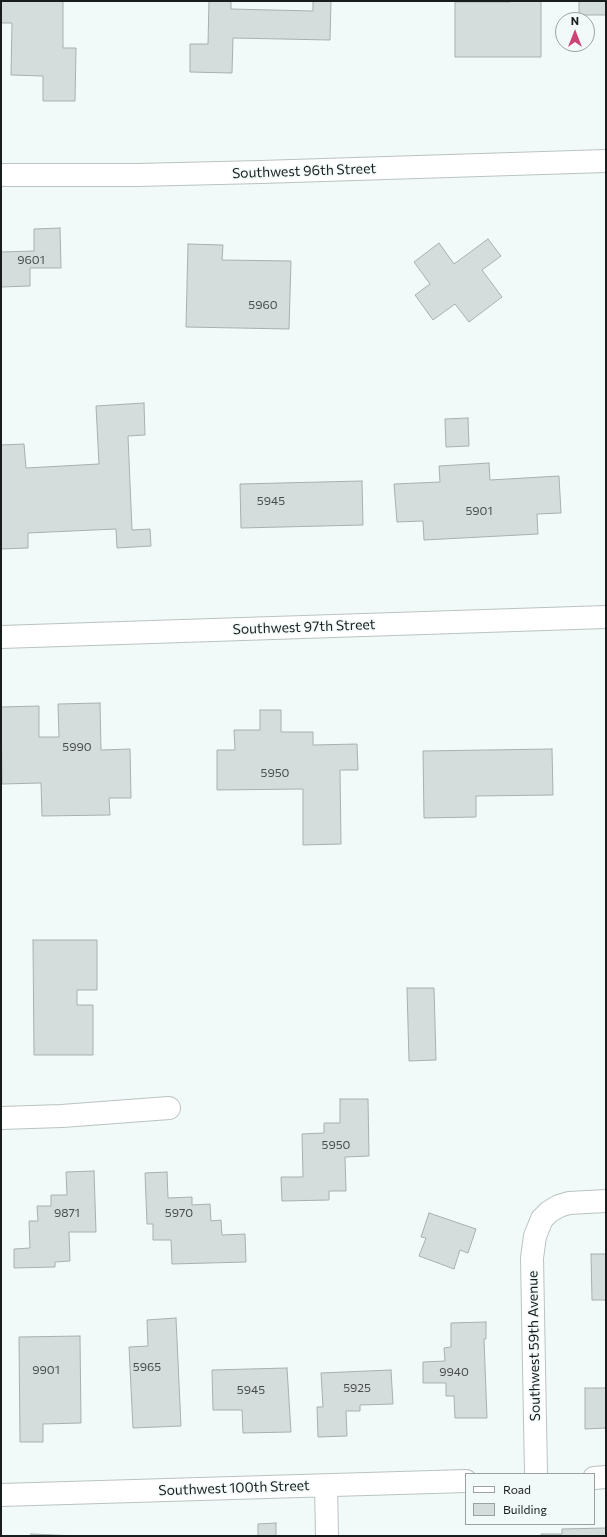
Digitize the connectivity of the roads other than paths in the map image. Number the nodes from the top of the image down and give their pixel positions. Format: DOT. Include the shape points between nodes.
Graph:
graph roads {
  1 [pos="606,162"];
  2 [pos="1,175"];
  3 [pos="606,617"];
  4 [pos="1,637"];
  5 [pos="169,1108"];
  6 [pos="1,1118"];
  7 [pos="606,1202"];
  8 [pos="536,1473"];
  9 [pos="606,1477"];
  10 [pos="595,1478"];
  11 [pos="465,1482"];
  12 [pos="326,1486"];
  13 [pos="1,1495"];
  14 [pos="327,1536"];
  1 -- 2 [label="street, Southwest 96th Street" via="137,175"];
  3 -- 4 [label="street, Southwest 97th Street"];
  5 -- 6 [label="street" via="69,1116"];
  7 -- 8 [label="street, Southwest 59th Avenue" via="569,1203 559,1206 542,1219 535,1236 532,1258"];
  9 -- 10 [label="street"];
  11 -- 12 [label="street, Southwest 100th Street"];
  12 -- 13 [label="street, Southwest 100th Street"];
  12 -- 14 [label="street"];
}
